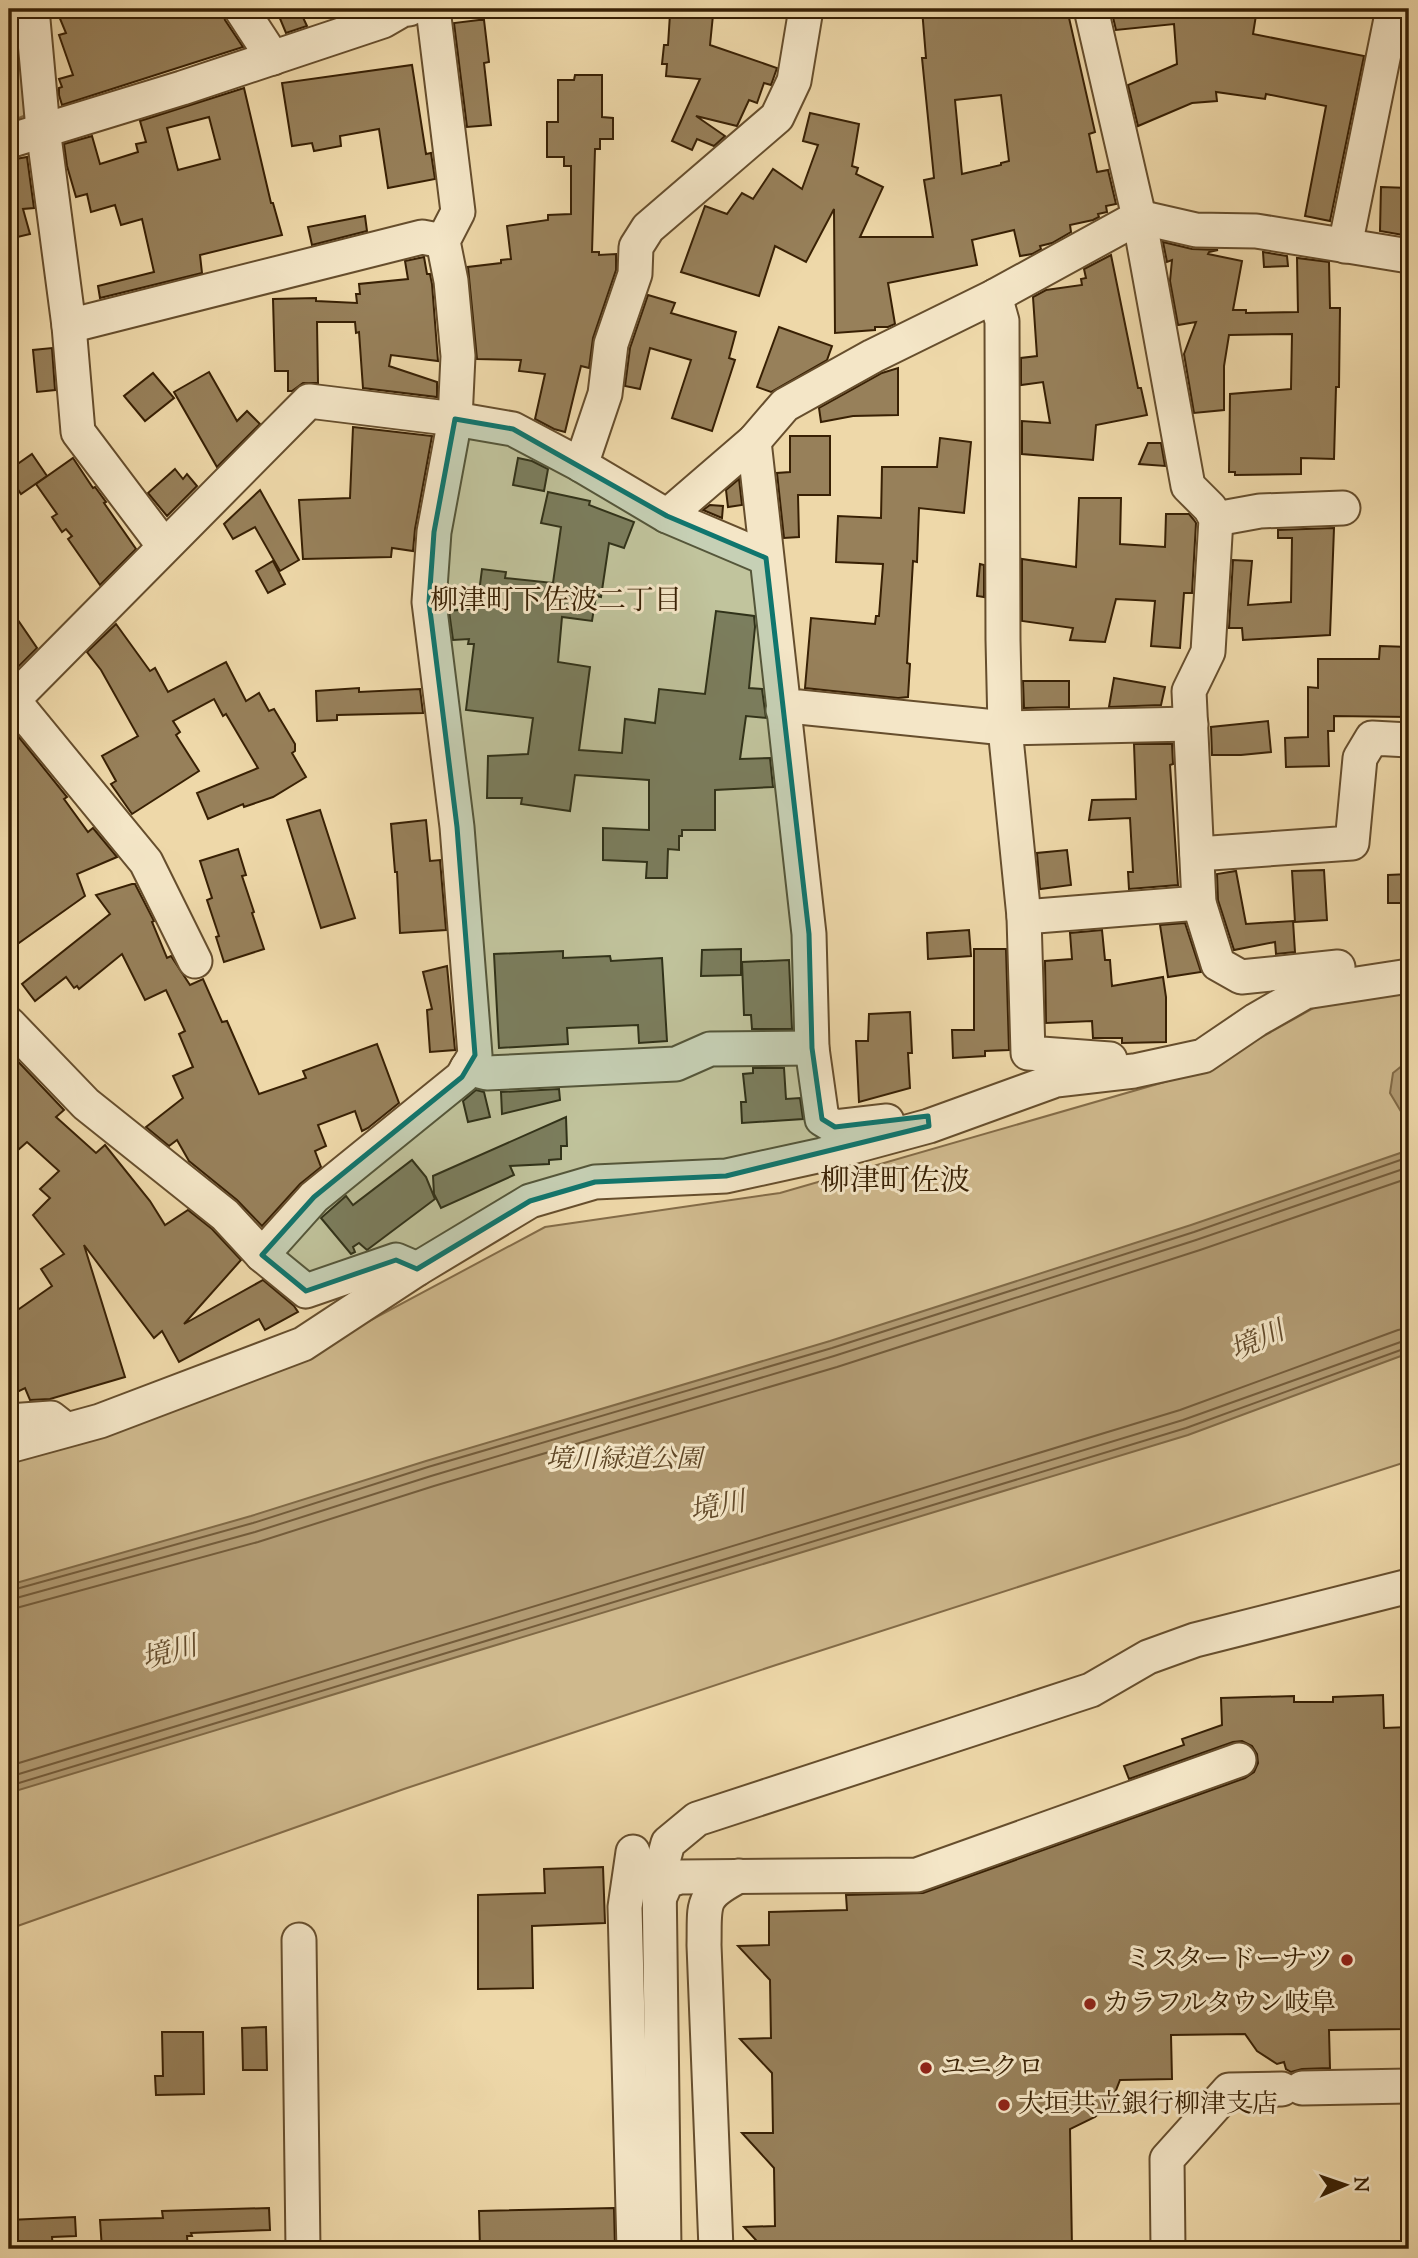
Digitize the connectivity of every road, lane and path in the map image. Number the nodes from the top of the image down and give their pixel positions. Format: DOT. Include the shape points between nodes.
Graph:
graph roads {
  1 [pos="32,9"];
  2 [pos="241,9"];
  3 [pos="412,9"];
  4 [pos="806,9"];
  5 [pos="1091,9"];
  6 [pos="1393,9"];
  7 [pos="273,58"];
  8 [pos="43,129"];
  9 [pos="9,141"];
  10 [pos="1139,217"];
  11 [pos="443,241"];
  12 [pos="1345,246"];
  13 [pos="1409,256"];
  14 [pos="995,296"];
  15 [pos="69,326"];
  16 [pos="454,419"];
  17 [pos="754,441"];
  18 [pos="581,465"];
  19 [pos="1343,508"];
  20 [pos="667,516"];
  21 [pos="1216,519"];
  22 [pos="164,546"];
  23 [pos="766,558"];
  24 [pos="11,702"];
  25 [pos="783,710"];
  26 [pos="1191,724"];
  27 [pos="1005,728"];
  28 [pos="1409,740"];
  29 [pos="1197,854"];
  30 [pos="1199,903"];
  31 [pos="1024,917"];
  32 [pos="195,961"];
  33 [pos="1409,976"];
  34 [pos="1368,983"];
  35 [pos="9,1024"];
  36 [pos="812,1048"];
  37 [pos="467,1068"];
  38 [pos="1134,1071"];
  39 [pos="929,1126"];
  40 [pos="262,1255"];
  41 [pos="417,1269"];
  42 [pos="9,1421"];
  43 [pos="67,1431"];
  44 [pos="9,1446"];
  45 [pos="1409,1586"];
  46 [pos="1239,1760"];
  47 [pos="634,1852"];
  48 [pos="739,1877"];
  49 [pos="659,1899"];
  50 [pos="299,1940"];
  51 [pos="1409,2086"];
  52 [pos="303,2249"];
  53 [pos="634,2249"];
  54 [pos="664,2249"];
  55 [pos="716,2249"];
  56 [pos="1168,2249"];
  1 -- 8 [label="street"];
  2 -- 7 [label="street"];
  3 -- 7 [label="street"];
  3 -- 11 [label="street" via="458,212"];
  4 -- 18 [label="street" via="794,81 777,117 648,228 636,247 635,274 611,344 605,394"];
  5 -- 10 [label="street"];
  6 -- 12 [label="street"];
  7 -- 8 [label="street"];
  8 -- 9 [label="street"];
  8 -- 15 [label="street"];
  10 -- 12 [label="street" via="1196,230 1256,231"];
  10 -- 14 [label="street"];
  10 -- 21 [label="street" via="1188,486"];
  11 -- 15 [label="street" via="422,237"];
  11 -- 16 [label="street" via="458,356"];
  12 -- 13 [label="street"];
  14 -- 17 [label="street" via="785,405"];
  14 -- 27 [label="street" via="1002,321"];
  15 -- 22 [label="street" via="78,432"];
  16 -- 18 [label="street" via="513,429"];
  16 -- 22 [label="street" via="309,401"];
  16 -- 37 [label="street" via="433,532 429,602 457,827 475,1055"];
  17 -- 20 [label="street"];
  17 -- 23 [label="street"];
  18 -- 20 [label="street"];
  19 -- 21 [label="street" via="1261,511"];
  20 -- 23 [label="street"];
  21 -- 26 [label="street" via="1208,652 1189,691"];
  22 -- 24 [label="street"];
  23 -- 25 [label="street"];
  24 -- 32 [label="street" via="146,862"];
  25 -- 27 [label="street" via="799,707"];
  25 -- 36 [label="street" via="809,934"];
  26 -- 27 [label="street"];
  26 -- 29 [label="street"];
  27 -- 31 [label="street"];
  28 -- 29 [label="street" via="1371,738 1360,758 1352,843"];
  29 -- 30 [label="street"];
  30 -- 31 [label="street"];
  30 -- 34 [label="street" via="1218,964 1241,977 1339,967"];
  31 -- 38 [label="street" via="1028,1053 1125,1060"];
  33 -- 34 [label="street"];
  34 -- 38 [label="street" via="1305,992 1203,1056"];
  35 -- 40 [label="street" via="86,1104 225,1215"];
  36 -- 37 [label="street" via="710,1049 676,1064 487,1073"];
  36 -- 39 [label="street" via="822,1119 835,1127 928,1116"];
  37 -- 40 [label="street" via="462,1077 314,1197"];
  38 -- 39 [label="street" via="1056,1080"];
  39 -- 41 [label="street" via="726,1176 595,1182 530,1201"];
  40 -- 41 [label="street" via="306,1291 396,1260"];
  41 -- 43 [label="street" via="303,1344"];
  42 -- 43 [label="street" via="51,1418"];
  43 -- 44 [label="street"];
  45 -- 49 [label="street" via="1195,1640 1148,1657 1091,1690 697,1819 668,1843 659,1876"];
  46 -- 48 [label="street" via="917,1875"];
  47 -- 53 [label="street" via="625,1907"];
  48 -- 49 [label="street" via="680,1877 667,1881"];
  48 -- 55 [label="street" via="716,1888 706,1901"];
  49 -- 54 [label="street"];
  50 -- 52 [label="street"];
  51 -- 56 [label="street" via="1229,2090 1167,2159"];
}
